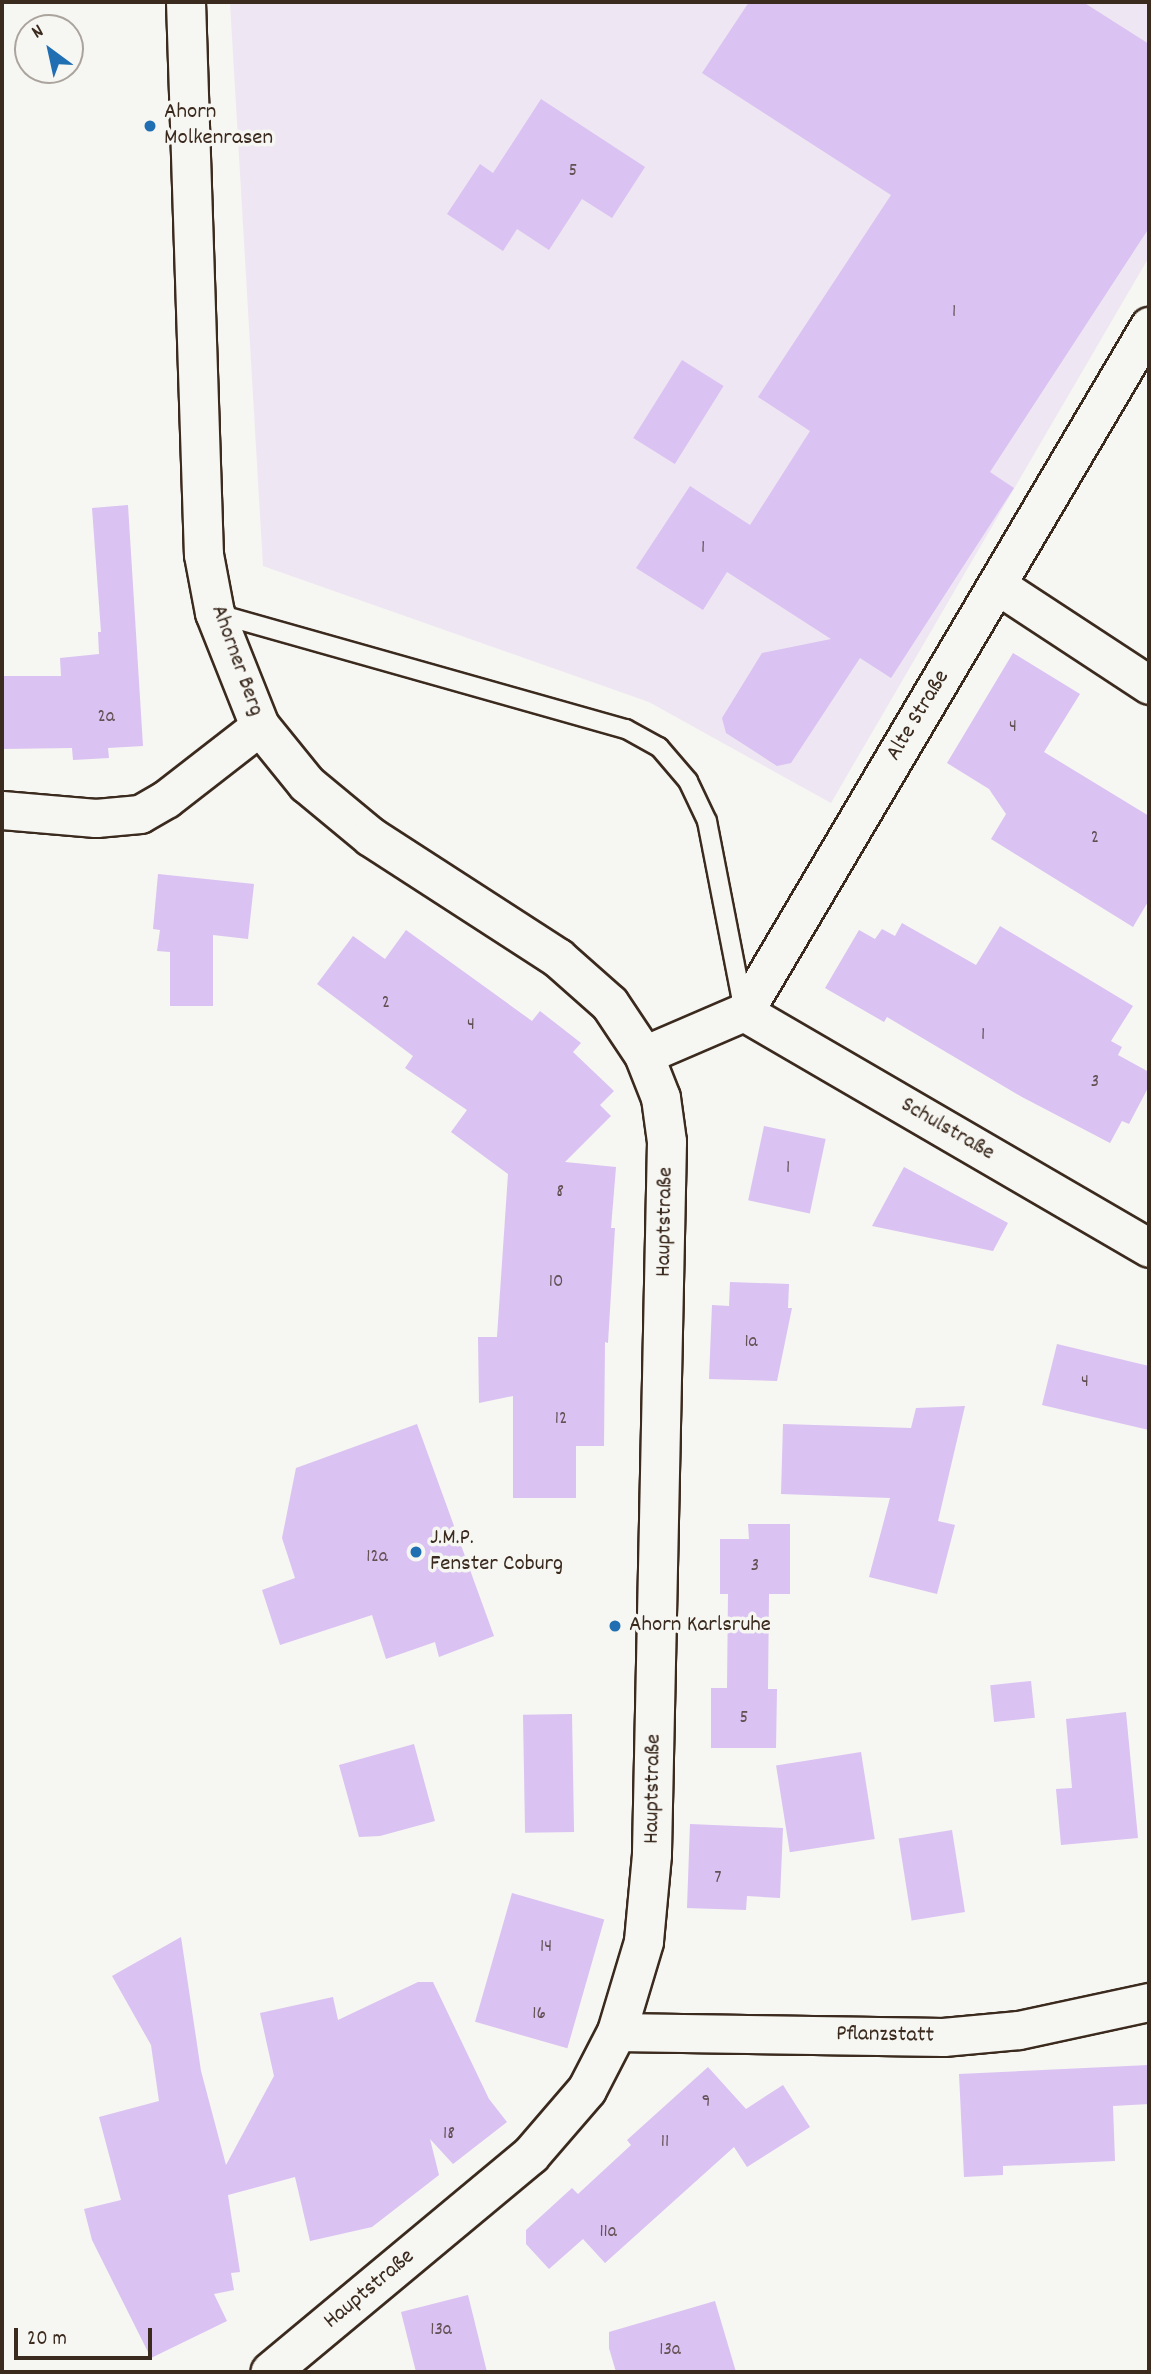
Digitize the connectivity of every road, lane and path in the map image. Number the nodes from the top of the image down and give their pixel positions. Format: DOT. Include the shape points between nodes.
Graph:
graph roads {
  1 [pos="186,2"];
  2 [pos="1149,326"];
  3 [pos="997,585"];
  4 [pos="215,613"];
  5 [pos="1149,685"];
  6 [pos="260,726"];
  7 [pos="2,810"];
  8 [pos="744,1012"];
  9 [pos="644,1055"];
  10 [pos="1149,1248"];
  11 [pos="1149,2002"];
  12 [pos="617,2032"];
  13 [pos="271,2372"];
  1 -- 4 [label="street, Ahorner Berg" via="204,555"];
  2 -- 3 [label="street, Alte Straße"];
  3 -- 5 [label="street"];
  3 -- 8 [label="street, Alte Straße"];
  4 -- 6 [label="street, Ahorner Berg"];
  4 -- 8 [label="lane" via="626,729 659,747 688,781 707,821"];
  6 -- 7 [label="street" via="140,814 96,818"];
  6 -- 9 [label="street, Ahorner Berg" via="307,784 371,837 558,958 610,1004"];
  8 -- 9 [label="street"];
  8 -- 10 [label="street, Schulstraße"];
  9 -- 12 [label="street, Hauptstraße" via="661,1098 667,1142 652,1855 644,1942"];
  11 -- 12 [label="street, Pflanzstatt" via="1019,2030 943,2037"];
  12 -- 13 [label="street, Hauptstraße" via="587,2090 531,2155"];
}
